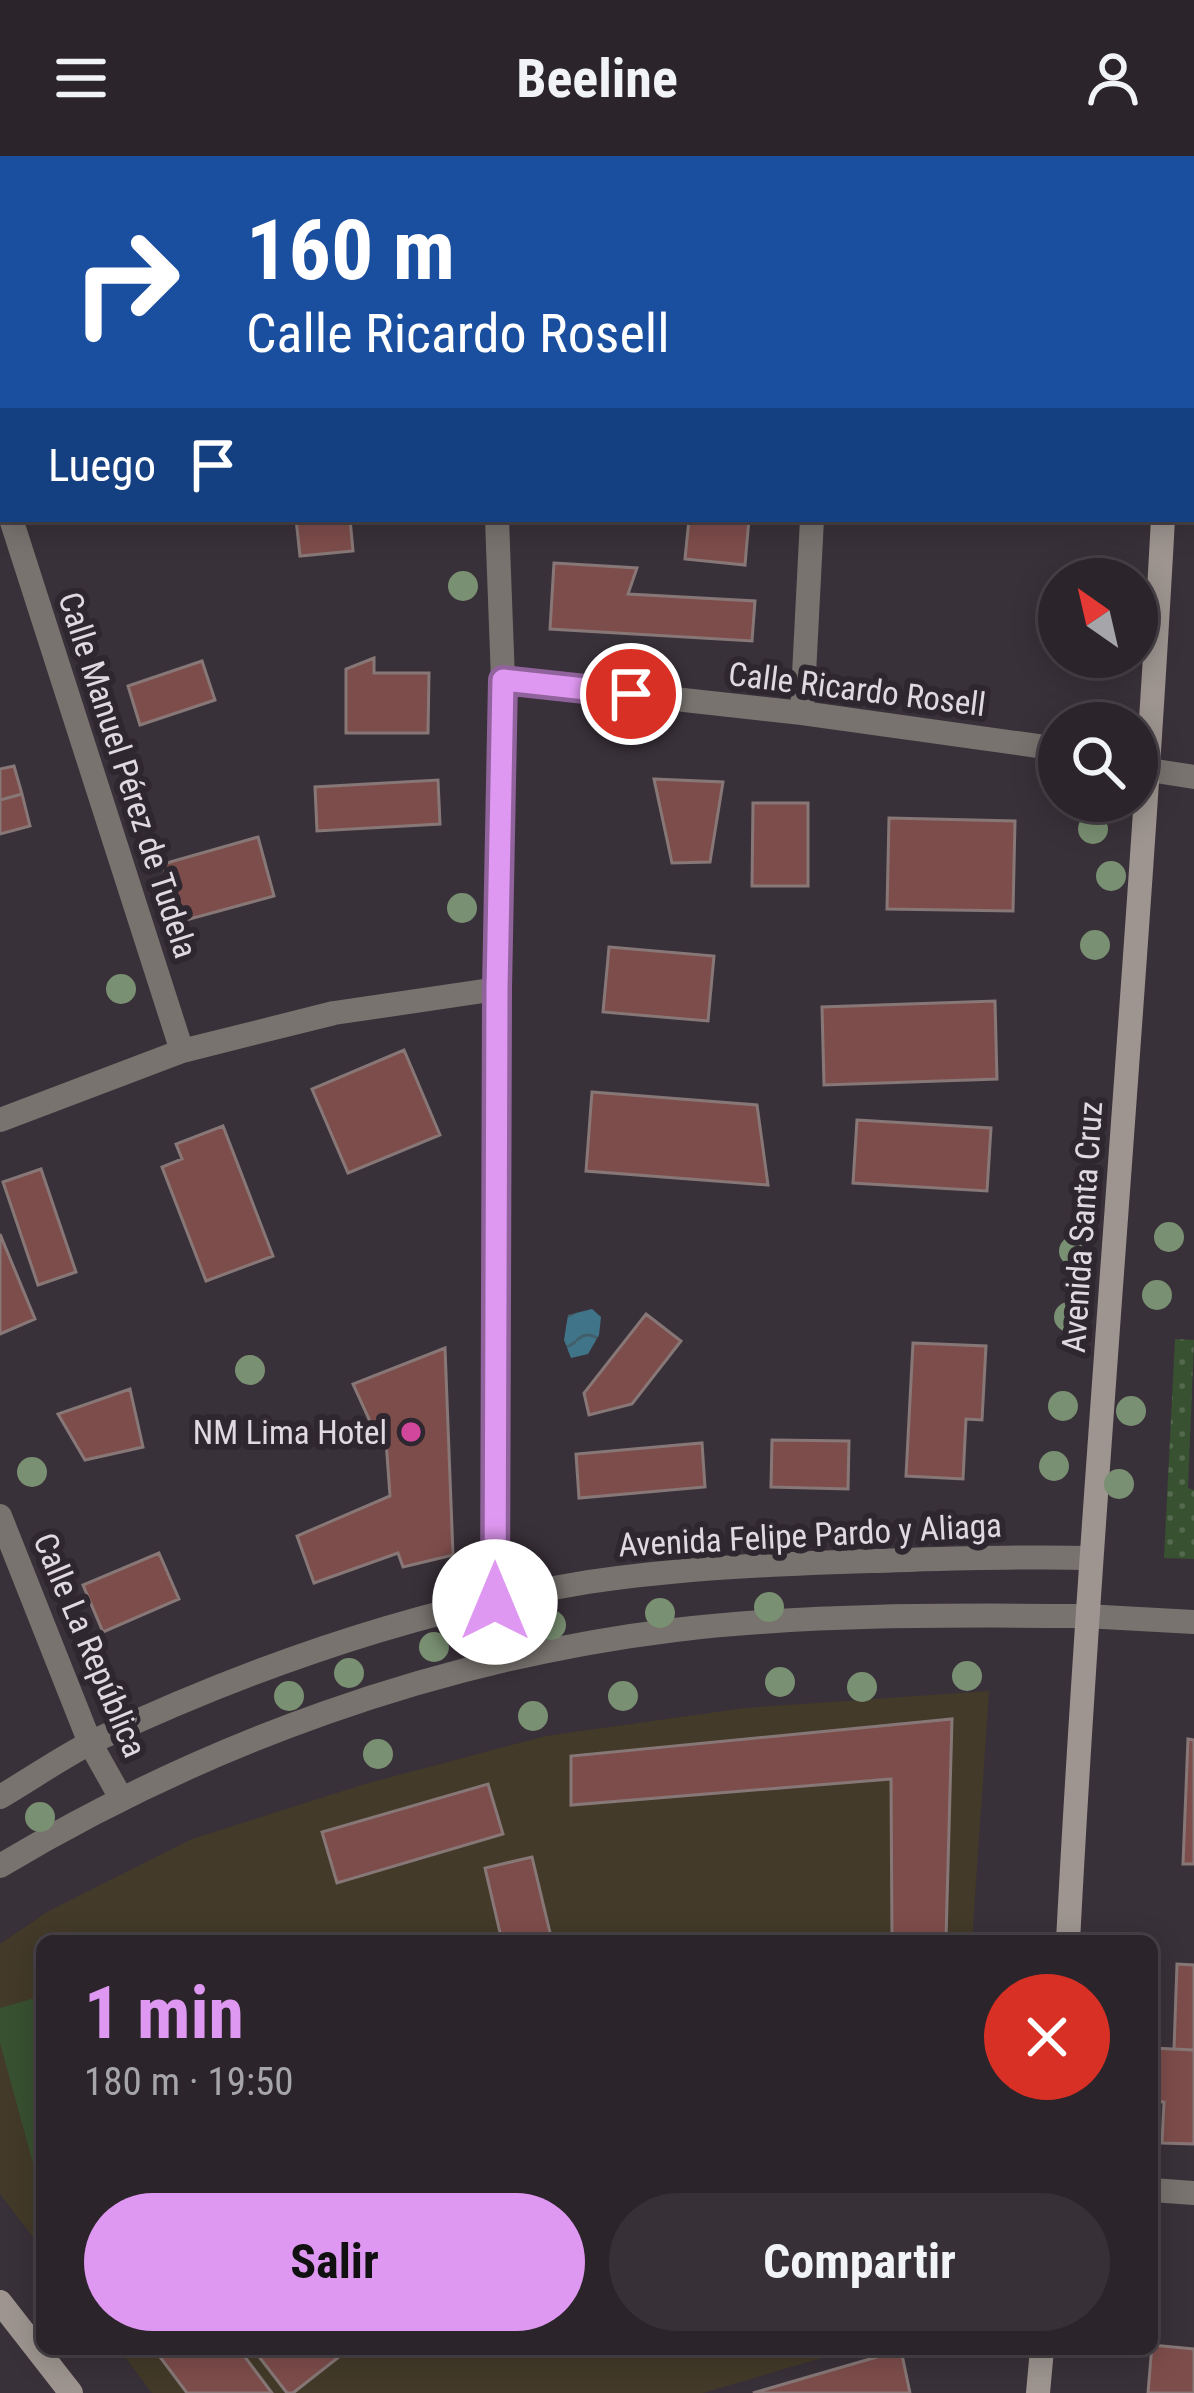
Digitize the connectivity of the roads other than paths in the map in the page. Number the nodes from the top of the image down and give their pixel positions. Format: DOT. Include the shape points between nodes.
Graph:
graph roads {
  1 [pos="12,522"];
  2 [pos="497,522"];
  3 [pos="812,522"];
  4 [pos="1163,522"];
  5 [pos="503,680"];
  6 [pos="1148,702"];
  7 [pos="802,713"];
  8 [pos="1038,746"];
  9 [pos="1158,772"];
  10 [pos="1194,777"];
  11 [pos="1140,822"];
  12 [pos="497,989"];
  13 [pos="182,1051"];
  14 [pos="0,1120"];
  15 [pos="0,1516"];
  16 [pos="1090,1558"];
  17 [pos="495,1602"];
  18 [pos="1085,1616"];
  19 [pos="1194,1622"];
  20 [pos="90,1743"];
  21 [pos="0,1797"];
  22 [pos="121,1798"];
  23 [pos="0,1866"];
  24 [pos="1068,1935"];
  25 [pos="1158,2190"];
  26 [pos="1194,2193"];
  27 [pos="0,2302"];
  28 [pos="36,2348"];
  29 [pos="41,2355"];
  30 [pos="1041,2355"];
  31 [pos="71,2393"];
  32 [pos="1038,2393"];
  1 -- 13 [label="street, Calle Manuel Pérez de Tudela"];
  2 -- 5 [label="street"];
  3 -- 7 [label="street"];
  4 -- 6 [label="main road, Avenida Santa Cruz"];
  5 -- 7 [label="street, Calle Ricardo Rosell"];
  5 -- 12 [label="street"];
  7 -- 8 [label="street, Calle Ricardo Rosell"];
  9 -- 10 [label="street"];
  11 -- 16 [label="main road, Avenida Santa Cruz"];
  12 -- 13 [label="street" via="334,1013"];
  12 -- 17 [label="street"];
  13 -- 14 [label="street"];
  15 -- 20 [label="street, Calle La República"];
  16 -- 17 [label="street, Avenida Felipe Pardo y Aliaga" via="744,1565"];
  16 -- 18 [label="main road, Avenida Santa Cruz"];
  17 -- 20 [label="street, Avenida Felipe Pardo y Aliaga" via="337,1646"];
  18 -- 19 [label="street"];
  18 -- 22 [label="street" via="747,1624 596,1642 357,1702"];
  18 -- 24 [label="main road, Avenida Santa Cruz"];
  20 -- 21 [label="street, Avenida Felipe Pardo y Aliaga"];
  20 -- 22 [label="street, Calle La República"];
  22 -- 23 [label="street"];
  25 -- 26 [label="street"];
  27 -- 28 [label="main road"];
  29 -- 31 [label="main road"];
  30 -- 32 [label="main road"];
}
